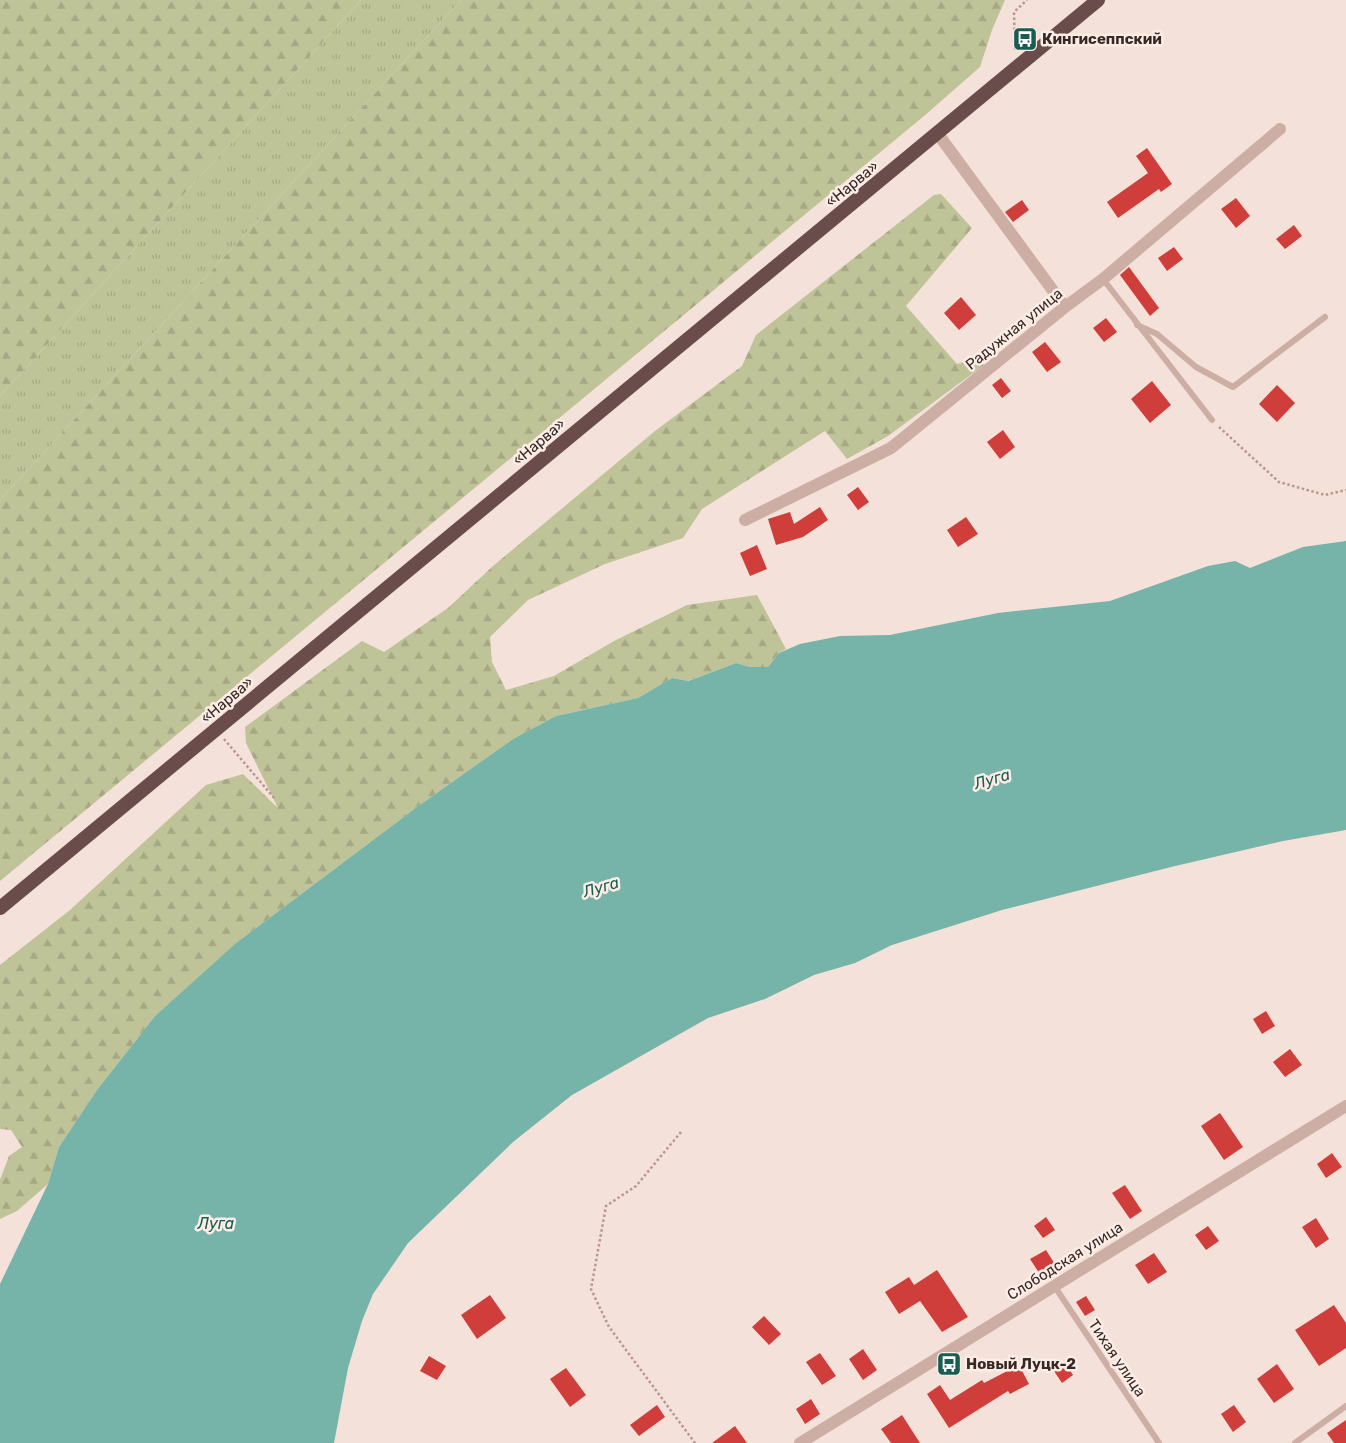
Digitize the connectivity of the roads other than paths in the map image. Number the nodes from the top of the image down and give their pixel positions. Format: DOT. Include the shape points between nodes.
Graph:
graph roads {
  1 [pos="1098,0"];
  2 [pos="1280,129"];
  3 [pos="938,134"];
  4 [pos="1104,279"];
  5 [pos="1065,307"];
  6 [pos="1325,317"];
  7 [pos="1137,324"];
  8 [pos="1212,420"];
  9 [pos="746,520"];
  10 [pos="0,908"];
  11 [pos="1346,1106"];
  12 [pos="1055,1287"];
  13 [pos="1346,1406"];
  14 [pos="800,1443"];
  15 [pos="1159,1443"];
  16 [pos="1295,1443"];
  1 -- 3 [label="highway, «Нарва»"];
  2 -- 4 [label="street, Радужная улица"];
  3 -- 5 [label="street"];
  3 -- 10 [label="highway, «Нарва»"];
  4 -- 5 [label="street, Радужная улица"];
  4 -- 7 [label="lane"];
  5 -- 9 [label="street, Радужная улица" via="891,448"];
  6 -- 7 [label="lane" via="1233,387 1196,367 1157,334"];
  7 -- 8 [label="lane"];
  11 -- 12 [label="street, Слободская улица"];
  12 -- 14 [label="street, Слободская улица"];
  12 -- 15 [label="lane, Тихая улица"];
  13 -- 16 [label="lane"];
}
